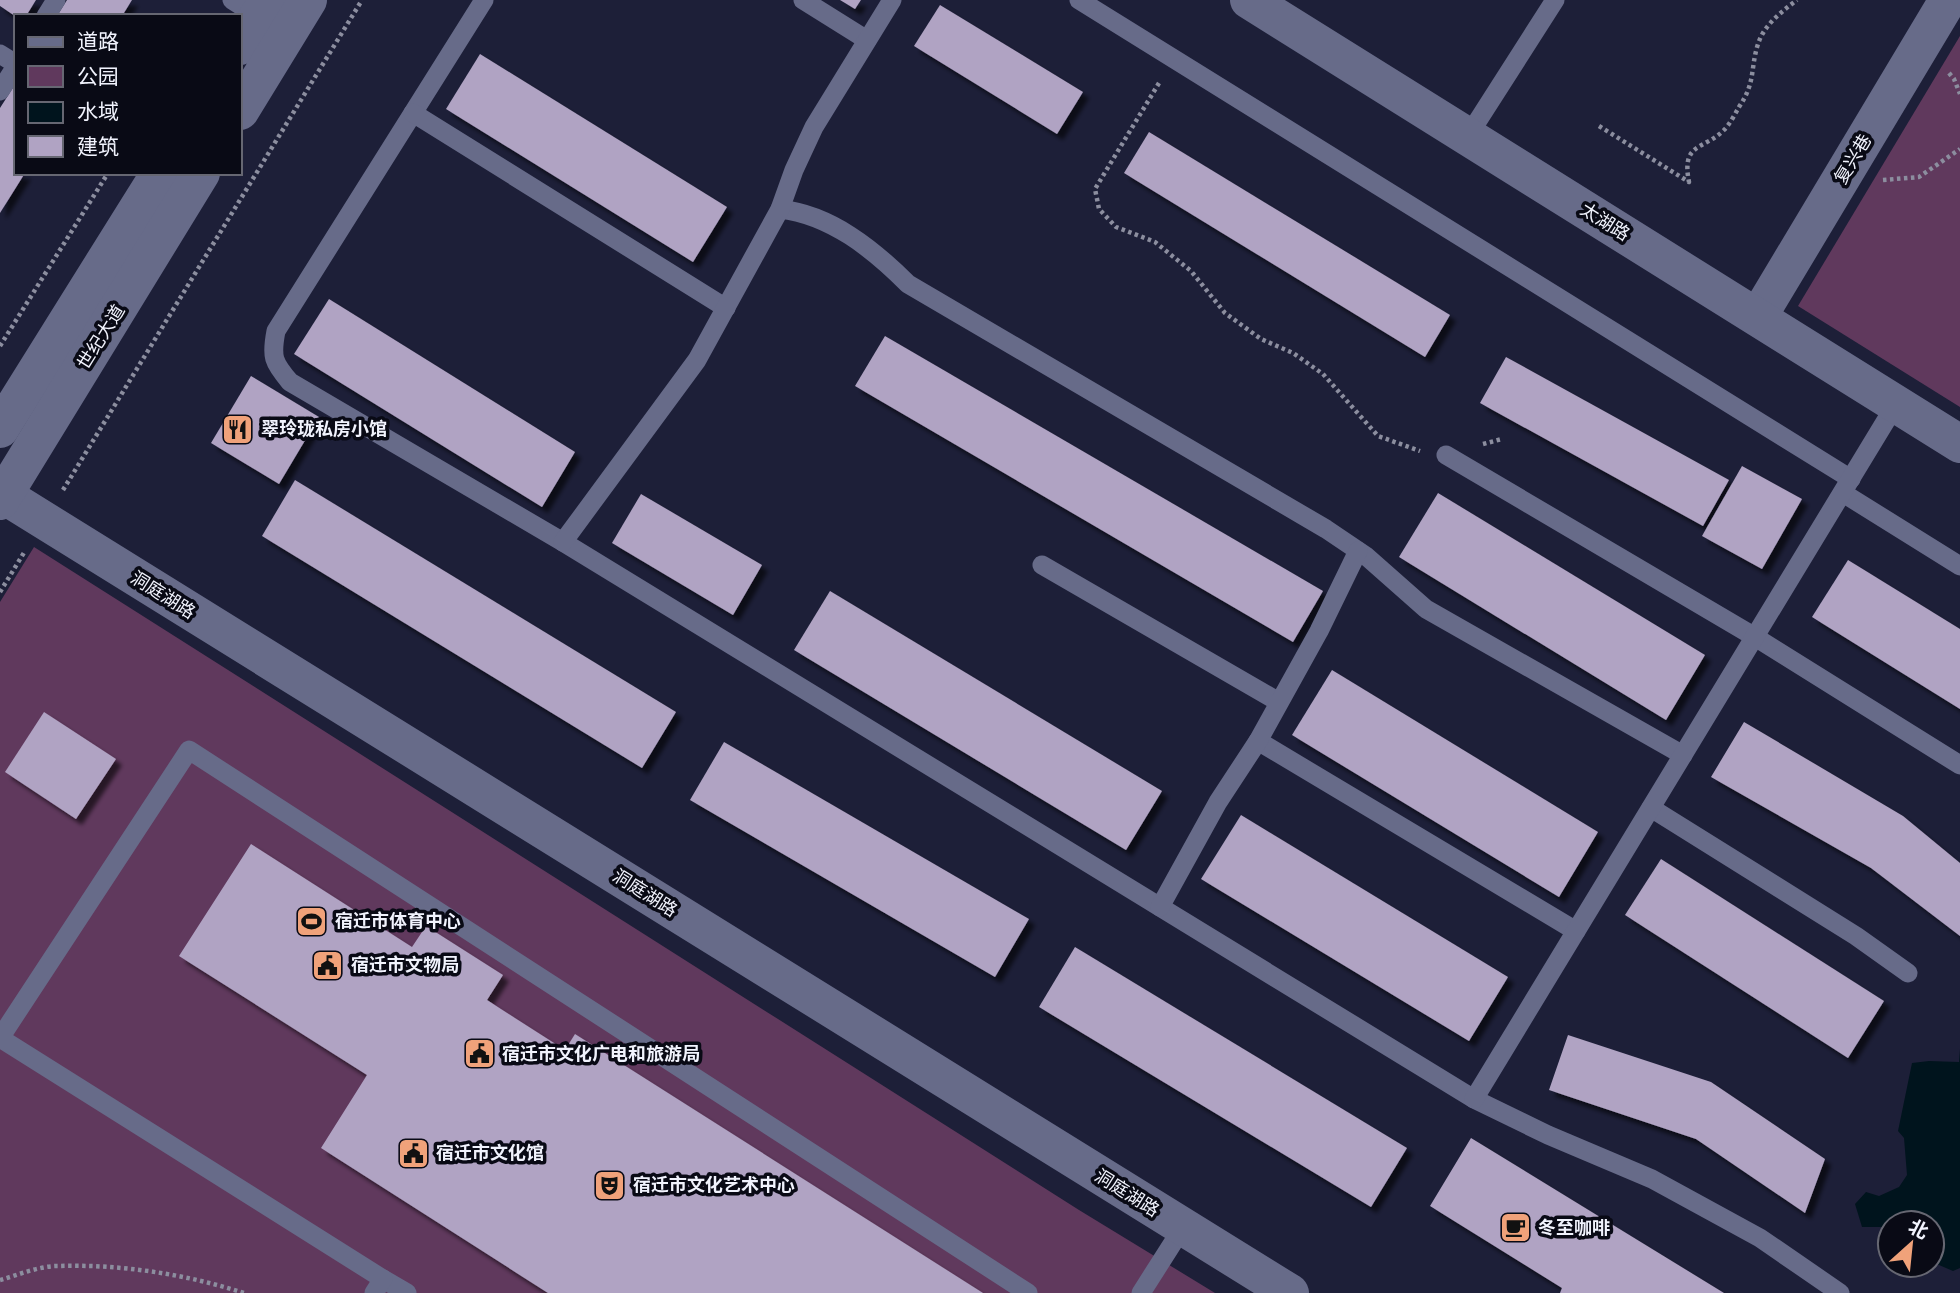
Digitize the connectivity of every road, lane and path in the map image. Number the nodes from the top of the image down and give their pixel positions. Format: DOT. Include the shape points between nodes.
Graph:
graph roads {
  1 [pos="308,0"];
  2 [pos="362,0"];
  3 [pos="484,0"];
  4 [pos="803,0"];
  5 [pos="892,0"];
  6 [pos="1079,0"];
  7 [pos="1249,0"];
  8 [pos="1555,0"];
  9 [pos="1797,0"];
  10 [pos="1948,0"];
  11 [pos="257,19"];
  12 [pos="867,40"];
  13 [pos="1173,58"];
  14 [pos="14,68"];
  15 [pos="0,91"];
  16 [pos="242,100"];
  17 [pos="413,113"];
  18 [pos="1598,126"];
  19 [pos="1468,136"];
  20 [pos="1960,149"];
  21 [pos="1844,173"];
  22 [pos="107,175"];
  23 [pos="159,175"];
  24 [pos="200,175"];
  25 [pos="780,209"];
  26 [pos="726,308"];
  27 [pos="1758,317"];
  28 [pos="0,346"];
  29 [pos="1896,404"];
  30 [pos="0,429"];
  31 [pos="1502,439"];
  32 [pos="1960,444"];
  33 [pos="1446,455"];
  34 [pos="1847,486"];
  35 [pos="1,497"];
  36 [pos="44,521"];
  37 [pos="563,542"];
  38 [pos="1357,551"];
  39 [pos="1042,565"];
  40 [pos="1960,566"];
  41 [pos="0,592"];
  42 [pos="1755,637"];
  43 [pos="1279,702"];
  44 [pos="1258,741"];
  45 [pos="1683,754"];
  46 [pos="1960,765"];
  47 [pos="1651,808"];
  48 [pos="1160,907"];
  49 [pos="1576,931"];
  50 [pos="1908,973"];
  51 [pos="0,1038"];
  52 [pos="1474,1099"];
  53 [pos="1183,1227"];
  54 [pos="0,1280"];
  55 [pos="379,1286"];
  56 [pos="244,1293"];
  57 [pos="407,1293"];
  58 [pos="1028,1293"];
  59 [pos="1141,1293"];
  60 [pos="1290,1293"];
  61 [pos="1840,1293"];
  1 -- 11 [label="street"];
  2 -- 36 [label="path"];
  3 -- 17 [label="lane"];
  4 -- 12 [label="lane"];
  5 -- 12 [label="lane"];
  6 -- 13 [label="lane"];
  7 -- 19 [label="street, 太湖路"];
  8 -- 19 [label="lane"];
  9 -- 18 [label="path" via="1766,28 1744,100 1724,130 1692,153 1685,166 1689,182"];
  10 -- 21 [label="street, 复兴巷"];
  11 -- 16 [label="street"];
  12 -- 25 [label="lane" via="814,127"];
  13 -- 33 [label="path" via="1096,189 1099,209 1116,227 1155,242 1182,264 1225,313 1323,373 1378,436 1418,451"];
  13 -- 34 [label="lane"];
  14 -- 15 [label="lane"];
  17 -- 26 [label="lane"];
  17 -- 37 [label="lane" via="276,331 275,363 290,382"];
  19 -- 27 [label="street, 太湖路"];
  20 -- 21 [label="path" via="1919,177 1890,181"];
  21 -- 27 [label="street, 复兴巷"];
  22 -- 28 [label="path"];
  23 -- 30 [label="street, 世纪大道"];
  24 -- 35 [label="street, 世纪大道"];
  25 -- 26 [label="lane"];
  25 -- 38 [label="lane" via="833,225 878,254 908,284"];
  26 -- 37 [label="lane" via="697,360"];
  27 -- 29 [label="street, 太湖路"];
  29 -- 32 [label="street, 太湖路"];
  29 -- 34 [label="lane"];
  31 -- 33 [label="path"];
  33 -- 42 [label="lane"];
  34 -- 40 [label="lane"];
  34 -- 42 [label="lane"];
  35 -- 36 [label="street, 洞庭湖路"];
  36 -- 41 [label="path"];
  36 -- 53 [label="street, 洞庭湖路"];
  37 -- 48 [label="lane"];
  38 -- 43 [label="lane"];
  38 -- 45 [label="lane" via="1426,609"];
  39 -- 43 [label="lane"];
  42 -- 45 [label="lane"];
  42 -- 46 [label="lane"];
  43 -- 44 [label="lane"];
  44 -- 48 [label="lane" via="1217,802"];
  44 -- 49 [label="lane"];
  45 -- 47 [label="lane"];
  47 -- 49 [label="lane"];
  47 -- 50 [label="lane"];
  48 -- 52 [label="lane"];
  49 -- 52 [label="lane"];
  51 -- 55 [label="lane"];
  51 -- 58 [label="lane" via="189,750"];
  52 -- 61 [label="lane" via="1652,1179 1760,1238"];
  53 -- 59 [label="lane"];
  53 -- 60 [label="street, 洞庭湖路"];
  54 -- 56 [label="path" via="55,1266 122,1268 212,1282"];
  55 -- 57 [label="lane"];
}
